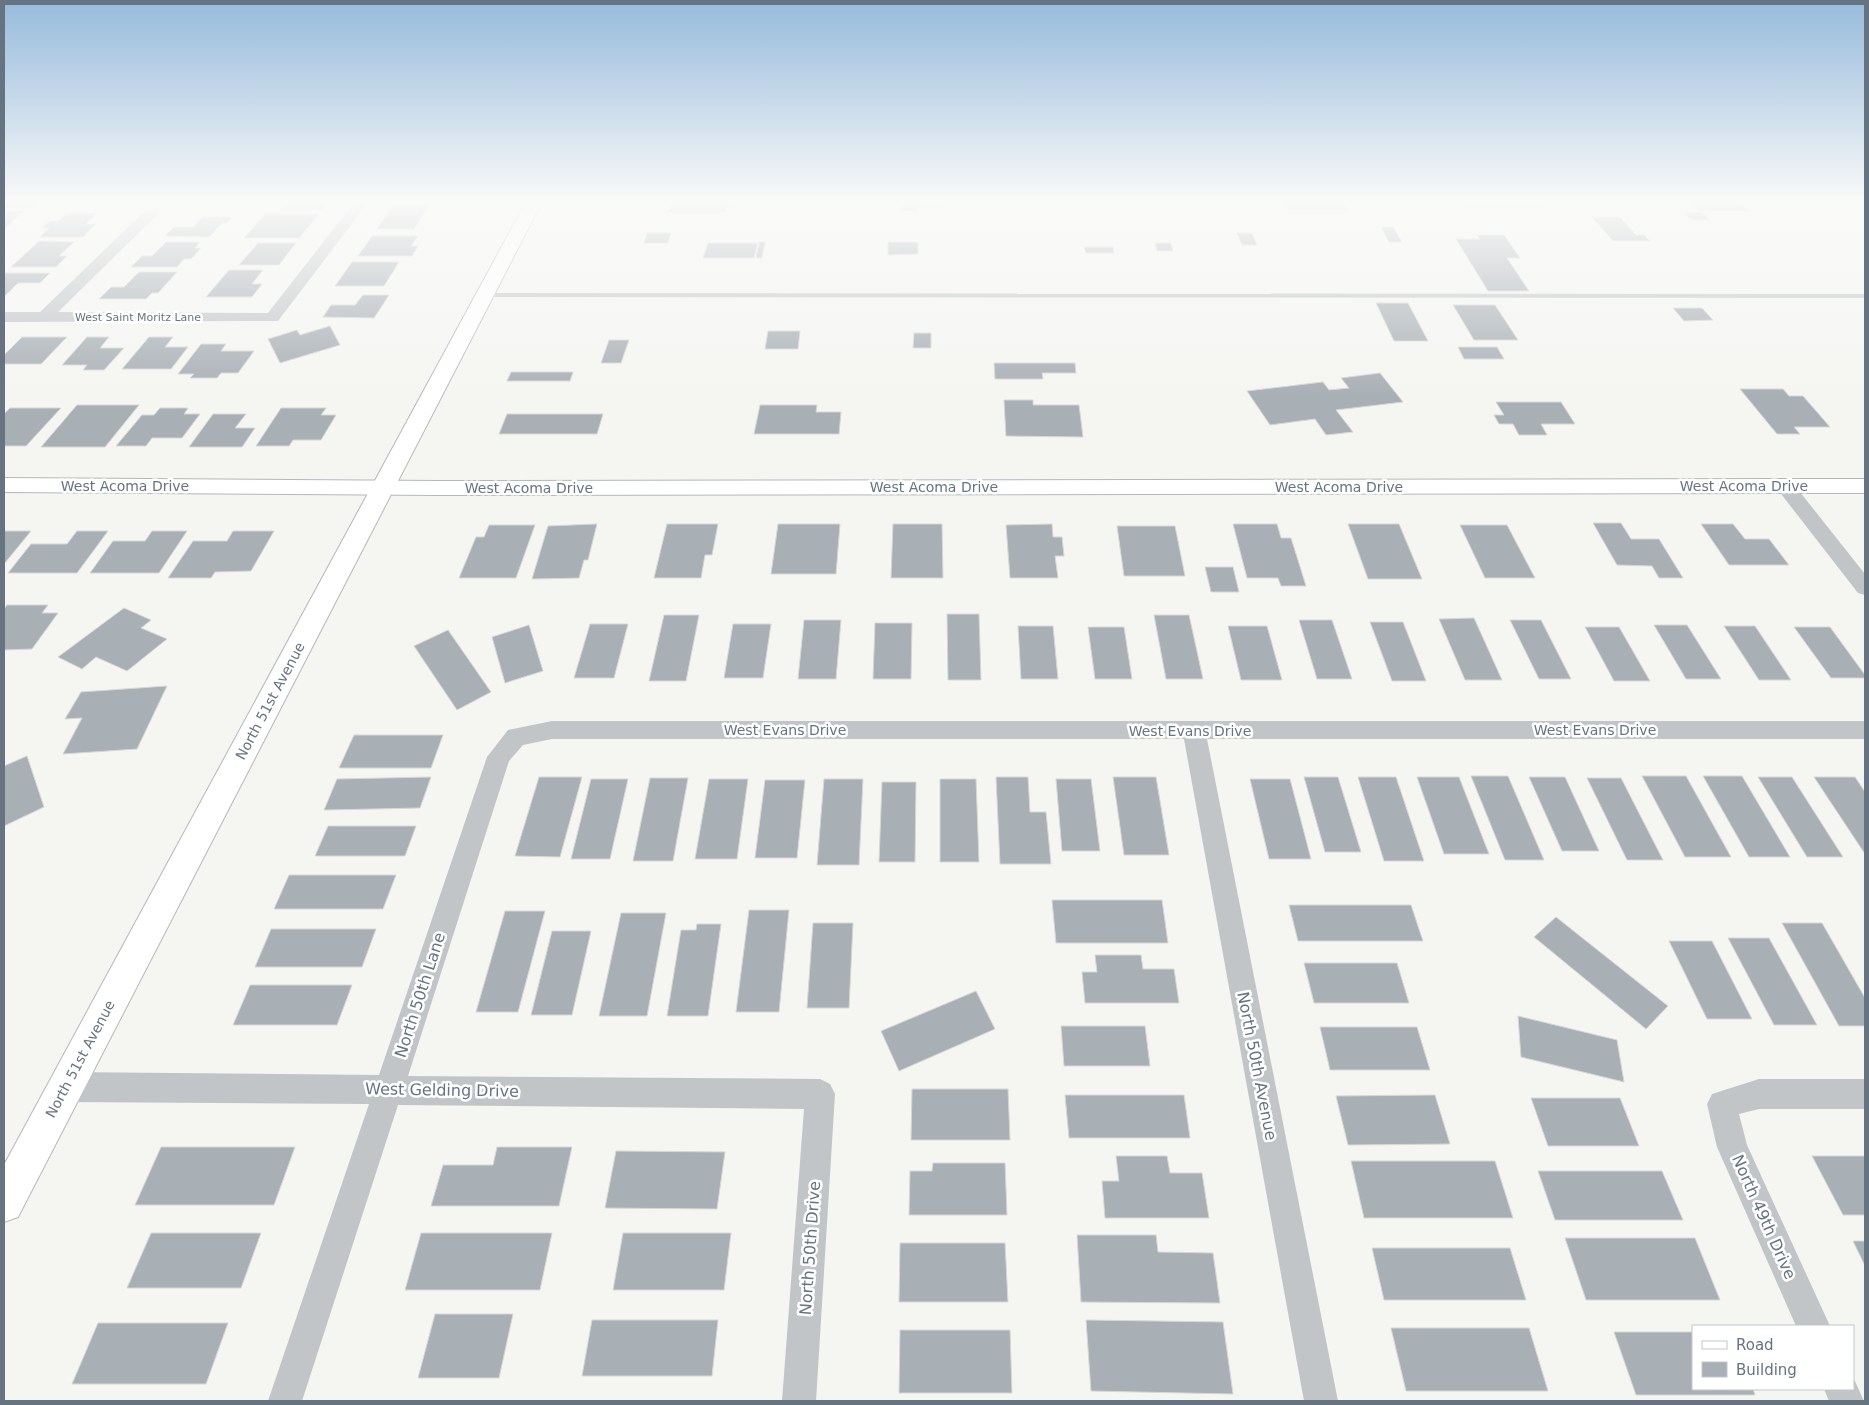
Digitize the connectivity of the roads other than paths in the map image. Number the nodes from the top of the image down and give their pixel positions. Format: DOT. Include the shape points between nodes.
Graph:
graph roads {
  1 [pos="97,266"];
  2 [pos="312,266"];
  3 [pos="500,266"];
  4 [pos="485,295"];
  5 [pos="1865,296"];
  6 [pos="4,317"];
  7 [pos="44,317"];
  8 [pos="4,485"];
  9 [pos="1785,486"];
  10 [pos="1865,486"];
  11 [pos="384,487"];
  12 [pos="1865,588"];
  13 [pos="1865,730"];
  14 [pos="1194,731"];
  15 [pos="516,737"];
  16 [pos="65,1087"];
  17 [pos="388,1090"];
  18 [pos="820,1094"];
  19 [pos="1865,1094"];
  20 [pos="4,1203"];
  21 [pos="1813,1325"];
  22 [pos="285,1401"];
  23 [pos="799,1401"];
  24 [pos="1321,1401"];
  1 -- 7 [label="street"];
  2 -- 7 [label="street, West Saint Moritz Lane" via="272,318"];
  3 -- 4 [label="street, North 51st Avenue"];
  4 -- 5 [label="lane"];
  4 -- 11 [label="street, North 51st Avenue"];
  6 -- 7 [label="street, West Saint Moritz Lane"];
  8 -- 11 [label="street, West Acoma Drive"];
  9 -- 10 [label="street, West Acoma Drive"];
  9 -- 11 [label="street, West Acoma Drive"];
  9 -- 12 [label="street"];
  11 -- 16 [label="street, North 51st Avenue"];
  13 -- 14 [label="street, West Evans Drive"];
  14 -- 15 [label="street, West Evans Drive" via="552,730"];
  14 -- 24 [label="street, North 50th Avenue"];
  15 -- 17 [label="street, North 50th Lane" via="499,757"];
  16 -- 17 [label="street, West Gelding Drive"];
  16 -- 20 [label="street, North 51st Avenue"];
  17 -- 18 [label="street, West Gelding Drive"];
  17 -- 22 [label="street, North 50th Lane"];
  18 -- 23 [label="street, North 50th Drive"];
  19 -- 21 [label="street, North 49th Drive" via="1759,1094 1722,1104 1732,1147"];
}
